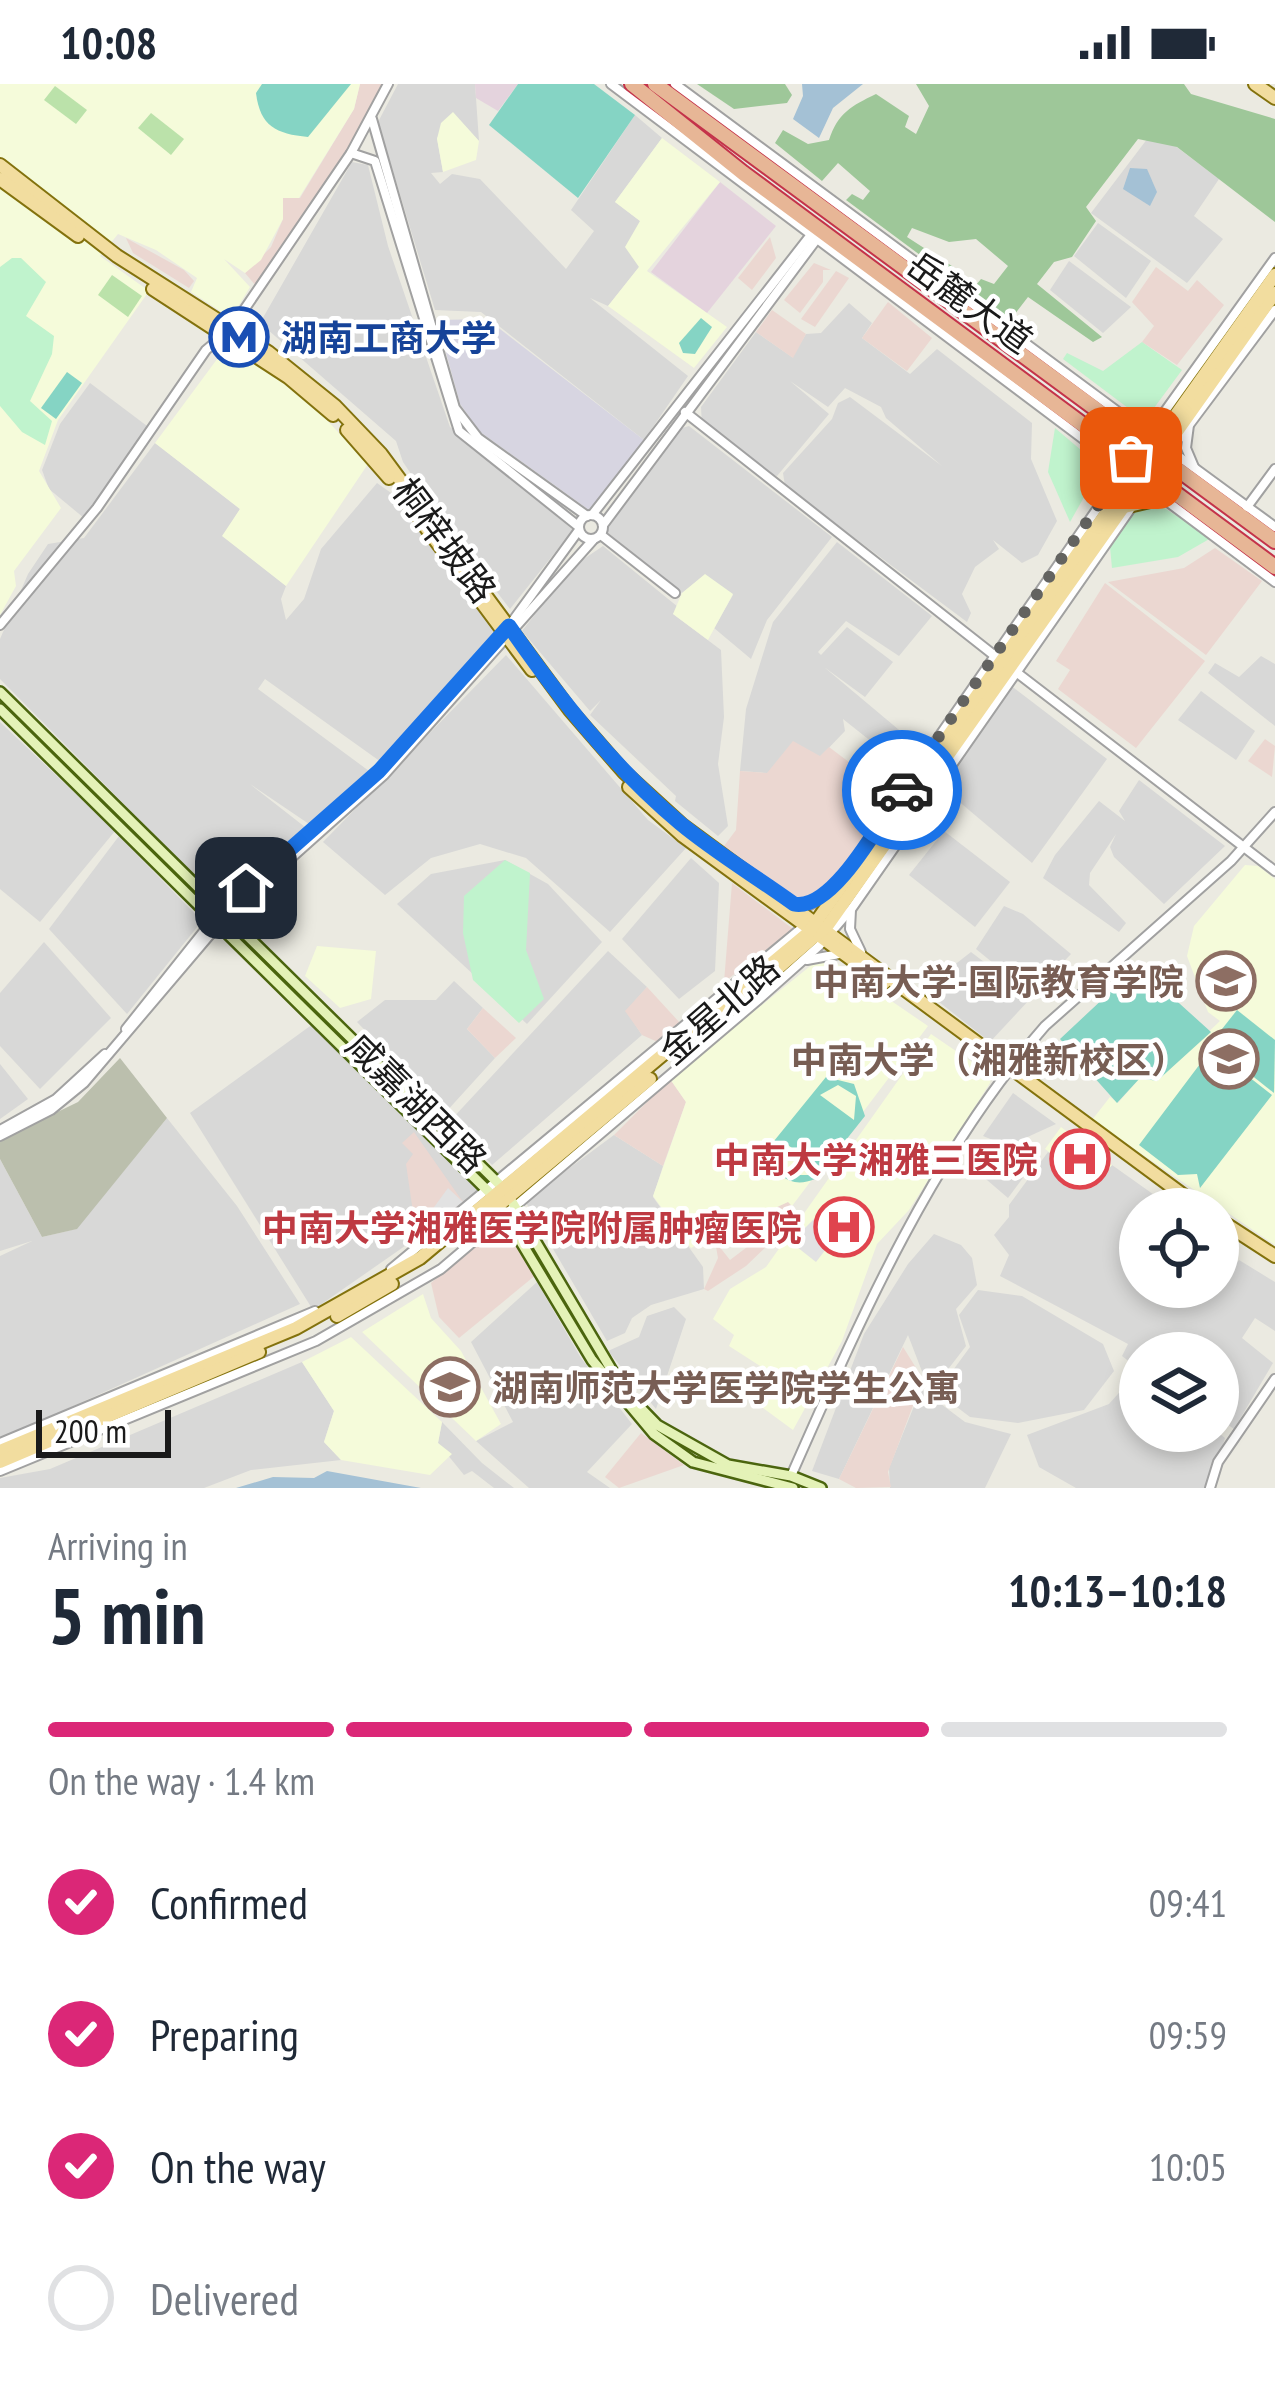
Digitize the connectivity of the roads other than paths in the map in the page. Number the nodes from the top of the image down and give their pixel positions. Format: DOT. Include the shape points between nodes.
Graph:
graph roads {
  1 [pos="388,84"];
  2 [pos="610,84"];
  3 [pos="632,84"];
  4 [pos="656,84"];
  5 [pos="675,84"];
  6 [pos="1255,84"];
  7 [pos="1275,98"];
  8 [pos="372,116"];
  9 [pos="351,153"];
  10 [pos="0,165"];
  11 [pos="0,178"];
  12 [pos="813,238"];
  13 [pos="1275,258"];
  14 [pos="1275,275"];
  15 [pos="1275,293"];
  16 [pos="1275,310"];
  17 [pos="228,335"];
  18 [pos="685,412"];
  19 [pos="1163,414"];
  20 [pos="1132,422"];
  21 [pos="1190,425"];
  22 [pos="1156,447"];
  23 [pos="1105,453"];
  24 [pos="1195,468"];
  25 [pos="1275,469"];
  26 [pos="1138,472"];
  27 [pos="1163,498"];
  28 [pos="1114,499"];
  29 [pos="1136,501"];
  30 [pos="1244,511"];
  31 [pos="590,515"];
  32 [pos="1275,527"];
  33 [pos="579,528"];
  34 [pos="599,533"];
  35 [pos="1275,541"];
  36 [pos="1275,567"];
  37 [pos="1275,582"];
  38 [pos="675,592"];
  39 [pos="0,625"];
  40 [pos="509,633"];
  41 [pos="1004,663"];
  42 [pos="0,692"];
  43 [pos="0,709"];
  44 [pos="1275,812"];
  45 [pos="1245,848"];
  46 [pos="1275,872"];
  47 [pos="252,892"];
  48 [pos="827,896"];
  49 [pos="790,907"];
  50 [pos="852,908"];
  51 [pos="219,919"];
  52 [pos="818,929"];
  53 [pos="787,940"];
  54 [pos="257,947"];
  55 [pos="846,956"];
  56 [pos="866,958"];
  57 [pos="800,963"];
  58 [pos="1008,1072"];
  59 [pos="0,1133"];
  60 [pos="479,1180"];
  61 [pos="1160,1188"];
  62 [pos="1172,1188"];
  63 [pos="503,1198"];
  64 [pos="477,1202"];
  65 [pos="1239,1237"];
  66 [pos="1275,1260"];
  67 [pos="1275,1379"];
  68 [pos="0,1446"];
  69 [pos="17,1449"];
  70 [pos="0,1468"];
  71 [pos="792,1482"];
  72 [pos="821,1488"];
  73 [pos="1210,1488"];
  1 -- 8 [label="street"];
  2 -- 12 [label="street"];
  3 -- 26 [label="highway, 岳麓大道"];
  4 -- 22 [label="highway, 岳麓大道"];
  5 -- 20 [label="street"];
  6 -- 7 [label="main road"];
  8 -- 9 [label="street"];
  8 -- 31 [label="street" via="455,408 478,438"];
  9 -- 17 [label="street"];
  9 -- 33 [label="street" via="375,161 459,431"];
  10 -- 17 [label="main road, 桐梓坡路"];
  11 -- 17 [label="main road, 桐梓坡路"];
  12 -- 18 [label="street"];
  12 -- 23 [label="street"];
  12 -- 31 [label="street"];
  13 -- 19 [label="street"];
  14 -- 22 [label="main road, 金星北路"];
  15 -- 22 [label="main road, 金星北路"];
  16 -- 21 [label="street"];
  17 -- 39 [label="street"];
  17 -- 40 [label="main road, 桐梓坡路" via="302,376 381,454"];
  18 -- 34 [label="street"];
  18 -- 41 [label="street"];
  19 -- 20 [label="street"];
  19 -- 22 [label="street"];
  20 -- 22 [label="street"];
  21 -- 22 [label="street"];
  21 -- 24 [label="street" via="1186,448"];
  22 -- 24 [label="street"];
  22 -- 26 [label="main road, 金星北路"];
  22 -- 30 [label="highway, 岳麓大道"];
  23 -- 26 [label="street"];
  23 -- 28 [label="main road"];
  24 -- 30 [label="street"];
  25 -- 30 [label="street"];
  26 -- 27 [label="street"];
  26 -- 28 [label="main road, 金星北路"];
  26 -- 28 [label="street"];
  26 -- 29 [label="street"];
  26 -- 36 [label="highway, 岳麓大道"];
  27 -- 29 [label="main road"];
  27 -- 37 [label="street"];
  28 -- 29 [label="main road"];
  28 -- 41 [label="main road, 金星北路"];
  28 -- 41 [label="street"];
  29 -- 41 [label="street"];
  30 -- 32 [label="street"];
  30 -- 35 [label="highway, 岳麓大道"];
  31 -- 33 [label="street"];
  31 -- 34 [label="street"];
  33 -- 34 [label="street"];
  33 -- 40 [label="street"];
  34 -- 38 [label="street"];
  34 -- 40 [label="street"];
  40 -- 47 [label="street" via="383,776"];
  40 -- 49 [label="main road, 桐梓坡路" via="624,772"];
  40 -- 51 [label="street" via="379,771"];
  41 -- 45 [label="street"];
  41 -- 48 [label="street"];
  41 -- 50 [label="street"];
  41 -- 52 [label="main road, 金星北路"];
  42 -- 51 [label="main road, 咸嘉湖西路"];
  43 -- 51 [label="main road, 咸嘉湖西路"];
  44 -- 45 [label="street"];
  45 -- 46 [label="street"];
  45 -- 58 [label="street" via="1045,1027"];
  47 -- 51 [label="street"];
  47 -- 54 [label="street" via="242,917"];
  48 -- 49 [label="street"];
  48 -- 52 [label="street"];
  49 -- 52 [label="main road, 桐梓坡路"];
  49 -- 53 [label="street"];
  50 -- 52 [label="street"];
  50 -- 56 [label="street" via="850,929"];
  51 -- 54 [label="main road, 咸嘉湖西路"];
  51 -- 59 [label="street" via="101,1059 56,1100"];
  51 -- 60 [label="main road, 咸嘉湖西路"];
  52 -- 53 [label="street"];
  52 -- 55 [label="main road, 桐梓坡路"];
  52 -- 56 [label="main road, 桐梓坡路"];
  52 -- 57 [label="street"];
  52 -- 63 [label="main road, 金星北路"];
  53 -- 63 [label="street"];
  54 -- 63 [label="main road, 咸嘉湖西路"];
  55 -- 57 [label="street"];
  55 -- 58 [label="main road, 桐梓坡路"];
  56 -- 58 [label="main road, 桐梓坡路"];
  57 -- 63 [label="street"];
  58 -- 61 [label="main road, 桐梓坡路"];
  58 -- 62 [label="main road, 桐梓坡路"];
  58 -- 71 [label="street" via="897,1246"];
  60 -- 63 [label="main road, 咸嘉湖西路"];
  60 -- 64 [label="street"];
  63 -- 64 [label="street"];
  63 -- 69 [label="main road, 金星北路" via="420,1258 316,1317"];
  63 -- 70 [label="street" via="441,1269 371,1314"];
  63 -- 71 [label="main road, 咸嘉湖西路" via="592,1360 654,1434 694,1462"];
  64 -- 68 [label="street" via="340,1299"];
  65 -- 66 [label="main road"];
  67 -- 73 [label="street" via="1218,1462"];
  68 -- 69 [label="main road, 金星北路"];
  69 -- 70 [label="main road, 金星北路"];
  71 -- 72 [label="main road, 咸嘉湖西路"];
}
